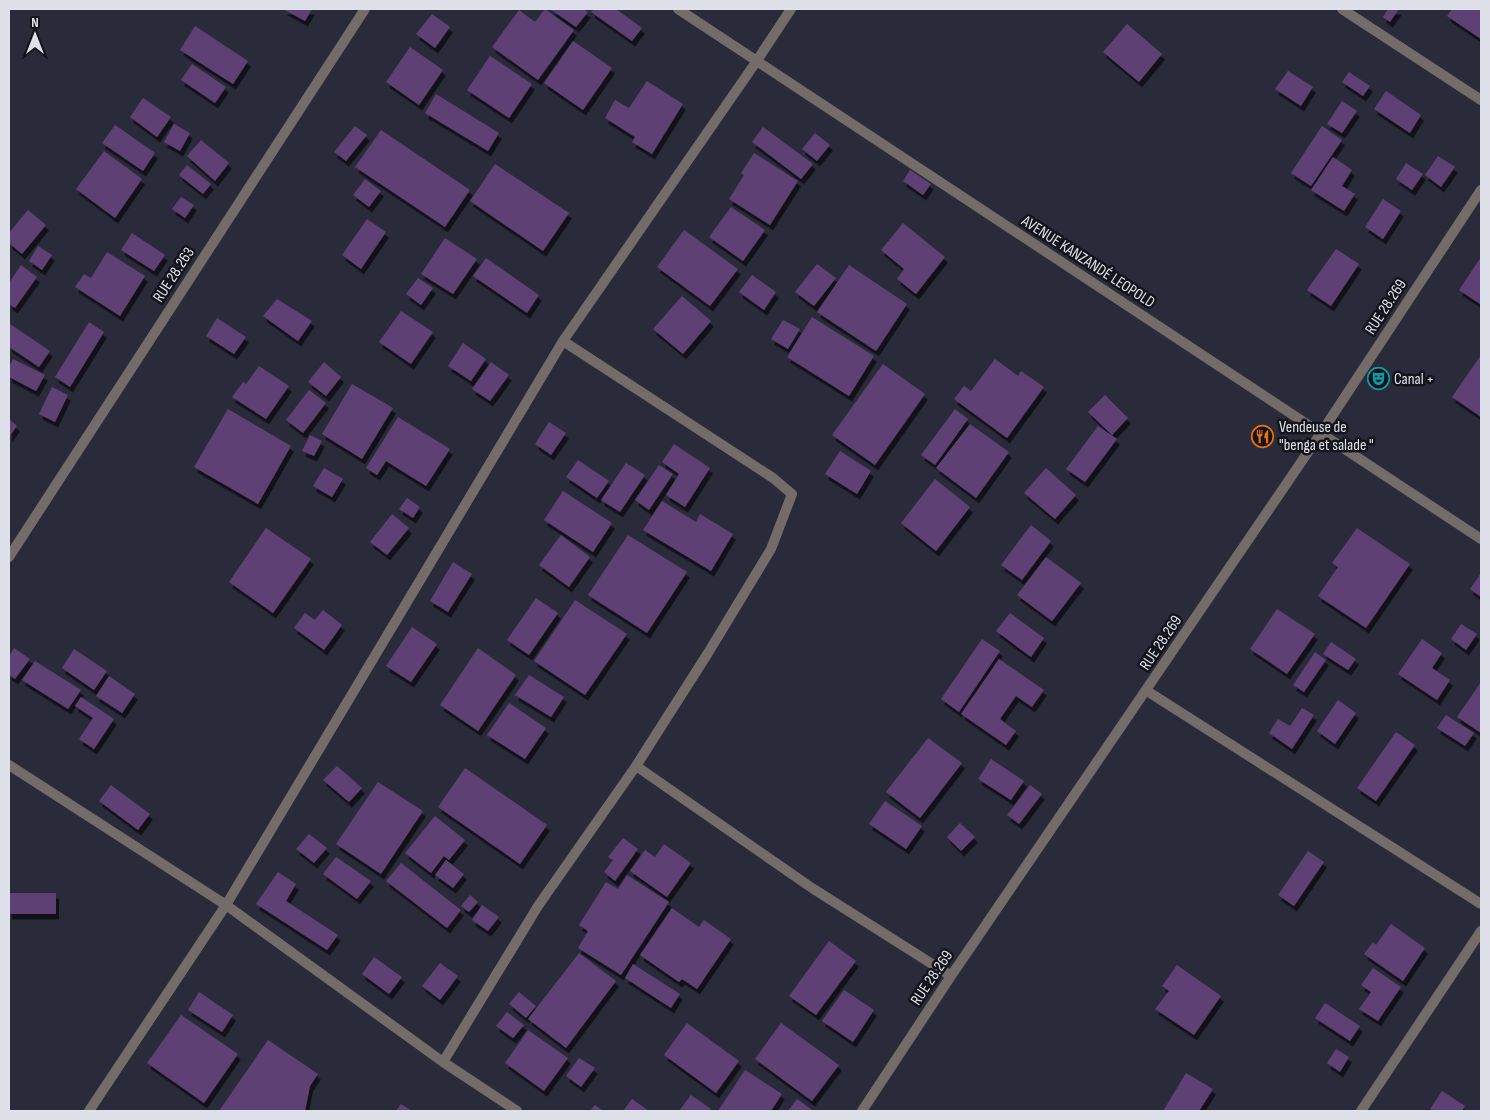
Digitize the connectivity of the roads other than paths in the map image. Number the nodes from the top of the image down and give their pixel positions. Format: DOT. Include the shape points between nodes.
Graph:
graph roads {
  1 [pos="365,9"];
  2 [pos="678,9"];
  3 [pos="791,9"];
  4 [pos="1342,9"];
  5 [pos="756,62"];
  6 [pos="1481,100"];
  7 [pos="1481,190"];
  8 [pos="563,341"];
  9 [pos="1321,433"];
  10 [pos="1481,539"];
  11 [pos="9,557"];
  12 [pos="1147,690"];
  13 [pos="9,765"];
  14 [pos="636,766"];
  15 [pos="1481,904"];
  16 [pos="226,905"];
  17 [pos="1481,931"];
  18 [pos="951,976"];
  19 [pos="443,1062"];
  20 [pos="89,1111"];
  21 [pos="517,1111"];
  22 [pos="862,1111"];
  23 [pos="1361,1111"];
  1 -- 11 [label="street, RUE 28.263"];
  2 -- 5 [label="street, AVENUE KANZANDÉ LEOPOLD"];
  3 -- 5 [label="street"];
  4 -- 6 [label="street"];
  5 -- 8 [label="street"];
  5 -- 9 [label="street, AVENUE KANZANDÉ LEOPOLD"];
  7 -- 9 [label="street, RUE 28.269"];
  8 -- 14 [label="street" via="773,478 792,494 772,549"];
  8 -- 16 [label="street"];
  9 -- 10 [label="street, AVENUE KANZANDÉ LEOPOLD"];
  9 -- 12 [label="street, RUE 28.269"];
  12 -- 15 [label="street"];
  12 -- 18 [label="street, RUE 28.269"];
  13 -- 16 [label="street"];
  14 -- 18 [label="street" via="812,888"];
  14 -- 19 [label="street" via="538,906"];
  16 -- 19 [label="street"];
  16 -- 20 [label="street"];
  17 -- 23 [label="street"];
  18 -- 22 [label="street, RUE 28.269"];
  19 -- 21 [label="street"];
}
